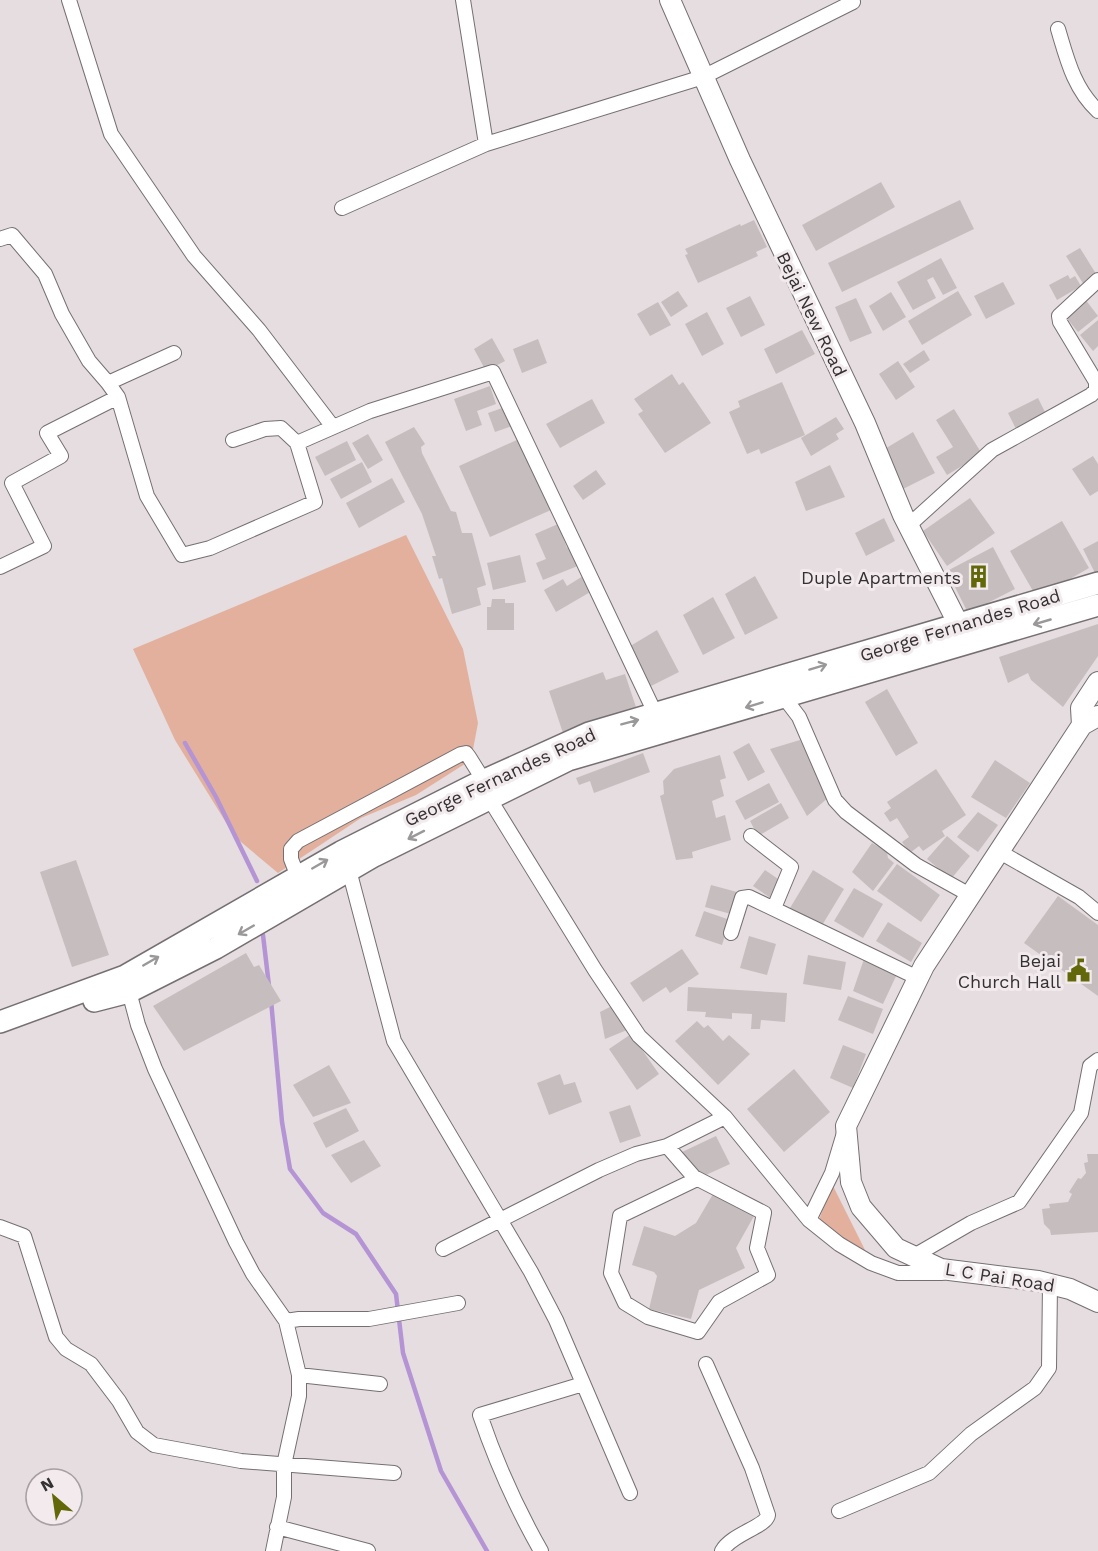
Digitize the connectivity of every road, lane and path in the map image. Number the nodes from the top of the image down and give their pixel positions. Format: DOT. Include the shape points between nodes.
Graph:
graph roads {
  1 [pos="69,0"];
  2 [pos="463,0"];
  3 [pos="670,0"];
  4 [pos="853,2"];
  5 [pos="1058,28"];
  6 [pos="703,77"];
  7 [pos="1098,111"];
  8 [pos="486,144"];
  9 [pos="342,208"];
  10 [pos="0,239"];
  11 [pos="1098,280"];
  12 [pos="174,353"];
  13 [pos="108,383"];
  14 [pos="118,398"];
  15 [pos="333,427"];
  16 [pos="233,440"];
  17 [pos="297,443"];
  18 [pos="908,526"];
  19 [pos="0,567"];
  20 [pos="1098,583"];
  21 [pos="1098,605"];
  22 [pos="964,634"];
  23 [pos="1098,682"];
  24 [pos="783,696"];
  25 [pos="656,715"];
  26 [pos="1090,720"];
  27 [pos="486,789"];
  28 [pos="751,836"];
  29 [pos="998,852"];
  30 [pos="349,870"];
  31 [pos="298,877"];
  32 [pos="970,895"];
  33 [pos="774,908"];
  34 [pos="1098,913"];
  35 [pos="731,933"];
  36 [pos="918,978"];
  37 [pos="127,984"];
  38 [pos="0,1022"];
  39 [pos="0,1037"];
  40 [pos="1098,1060"];
  41 [pos="725,1117"];
  42 [pos="846,1126"];
  43 [pos="667,1146"];
  44 [pos="698,1179"];
  45 [pos="498,1220"];
  46 [pos="809,1220"];
  47 [pos="0,1227"];
  48 [pos="443,1249"];
  49 [pos="914,1256"];
  50 [pos="959,1272"];
  51 [pos="1050,1284"];
  52 [pos="458,1302"];
  53 [pos="1098,1302"];
  54 [pos="286,1321"];
  55 [pos="706,1364"];
  56 [pos="299,1376"];
  57 [pos="380,1383"];
  58 [pos="584,1384"];
  59 [pos="284,1466"];
  60 [pos="394,1473"];
  61 [pos="630,1493"];
  62 [pos="839,1512"];
  63 [pos="277,1527"];
  64 [pos="273,1551"];
  65 [pos="368,1551"];
  66 [pos="541,1551"];
  67 [pos="722,1551"];
  1 -- 15 [label="street" via="111,134 194,256 259,330"];
  2 -- 8 [label="street"];
  3 -- 6 [label="street, Bejai New Road"];
  4 -- 6 [label="street"];
  5 -- 7 [label="street" via="1070,70 1087,101"];
  6 -- 8 [label="street"];
  6 -- 18 [label="street, Bejai New Road" via="865,423"];
  8 -- 9 [label="street"];
  10 -- 13 [label="street" via="12,235 45,274 88,361"];
  11 -- 18 [label="street" via="1059,316 1096,382 1096,390 992,450"];
  12 -- 13 [label="street"];
  13 -- 14 [label="street"];
  14 -- 17 [label="street" via="147,496 182,555 210,548 315,502"];
  14 -- 19 [label="street" via="47,433 61,456 12,483 45,546"];
  15 -- 17 [label="street"];
  15 -- 25 [label="street" via="370,411 493,372"];
  16 -- 17 [label="street" via="281,428"];
  18 -- 22 [label="street, Bejai New Road"];
  20 -- 22 [label="main road, George Fernandes Road"];
  21 -- 22 [label="main road, George Fernandes Road, one-way"];
  22 -- 24 [label="main road, George Fernandes Road"];
  25 -- 22 [label="main road, George Fernandes Road, one-way"];
  23 -- 26 [label="street" via="1081,708"];
  24 -- 27 [label="main road, George Fernandes Road, one-way" via="568,760"];
  24 -- 32 [label="street" via="799,717 840,806 916,865"];
  27 -- 25 [label="main road, George Fernandes Road, one-way" via="589,733"];
  26 -- 29 [label="street"];
  27 -- 30 [label="main road, George Fernandes Road, one-way"];
  31 -- 27 [label="main road, George Fernandes Road, one-way"];
  27 -- 31 [label="street" via="469,756 461,754 298,841 291,849 291,859"];
  27 -- 41 [label="street" via="639,1036"];
  28 -- 33 [label="street" via="791,867"];
  29 -- 32 [label="street"];
  29 -- 34 [label="street" via="1079,897"];
  30 -- 37 [label="main road, George Fernandes Road, one-way" via="216,948"];
  30 -- 45 [label="street" via="394,1041"];
  37 -- 31 [label="main road, George Fernandes Road, one-way"];
  32 -- 36 [label="street"];
  33 -- 35 [label="street" via="744,897"];
  33 -- 36 [label="street"];
  36 -- 42 [label="street"];
  37 -- 38 [label="main road, George Fernandes Road"];
  37 -- 39 [label="main road, George Fernandes Road" via="99,999"];
  37 -- 54 [label="street" via="155,1069 236,1242"];
  40 -- 49 [label="street" via="1090,1066 1081,1113 1019,1202 971,1223"];
  41 -- 43 [label="street"];
  41 -- 46 [label="street"];
  42 -- 46 [label="street" via="832,1173"];
  42 -- 49 [label="street, L C Pai Road" via="851,1182 861,1207 896,1248"];
  43 -- 44 [label="street"];
  43 -- 45 [label="street" via="599,1170"];
  44 -- 44 [label="street" via="764,1214 757,1248 768,1275 719,1302 698,1332 648,1317 625,1303 611,1273 620,1216"];
  45 -- 48 [label="street"];
  45 -- 58 [label="street" via="536,1281"];
  46 -- 50 [label="street" via="839,1244 898,1273"];
  47 -- 59 [label="street" via="24,1236 56,1337 66,1349 91,1364 137,1432 154,1445"];
  49 -- 50 [label="street, L C Pai Road" via="941,1269"];
  50 -- 51 [label="street, L C Pai Road"];
  51 -- 53 [label="street, L C Pai Road"];
  51 -- 62 [label="street" via="1049,1368 1035,1388 971,1434 929,1473"];
  52 -- 54 [label="street" via="382,1316"];
  54 -- 56 [label="street"];
  55 -- 67 [label="street" via="752,1468 768,1515 763,1524 727,1542"];
  56 -- 57 [label="street"];
  56 -- 59 [label="street" via="299,1396"];
  58 -- 61 [label="street"];
  58 -- 66 [label="street" via="480,1415 521,1516"];
  59 -- 60 [label="street"];
  59 -- 63 [label="street" via="284,1497"];
  63 -- 64 [label="street"];
  63 -- 65 [label="street"];
}
